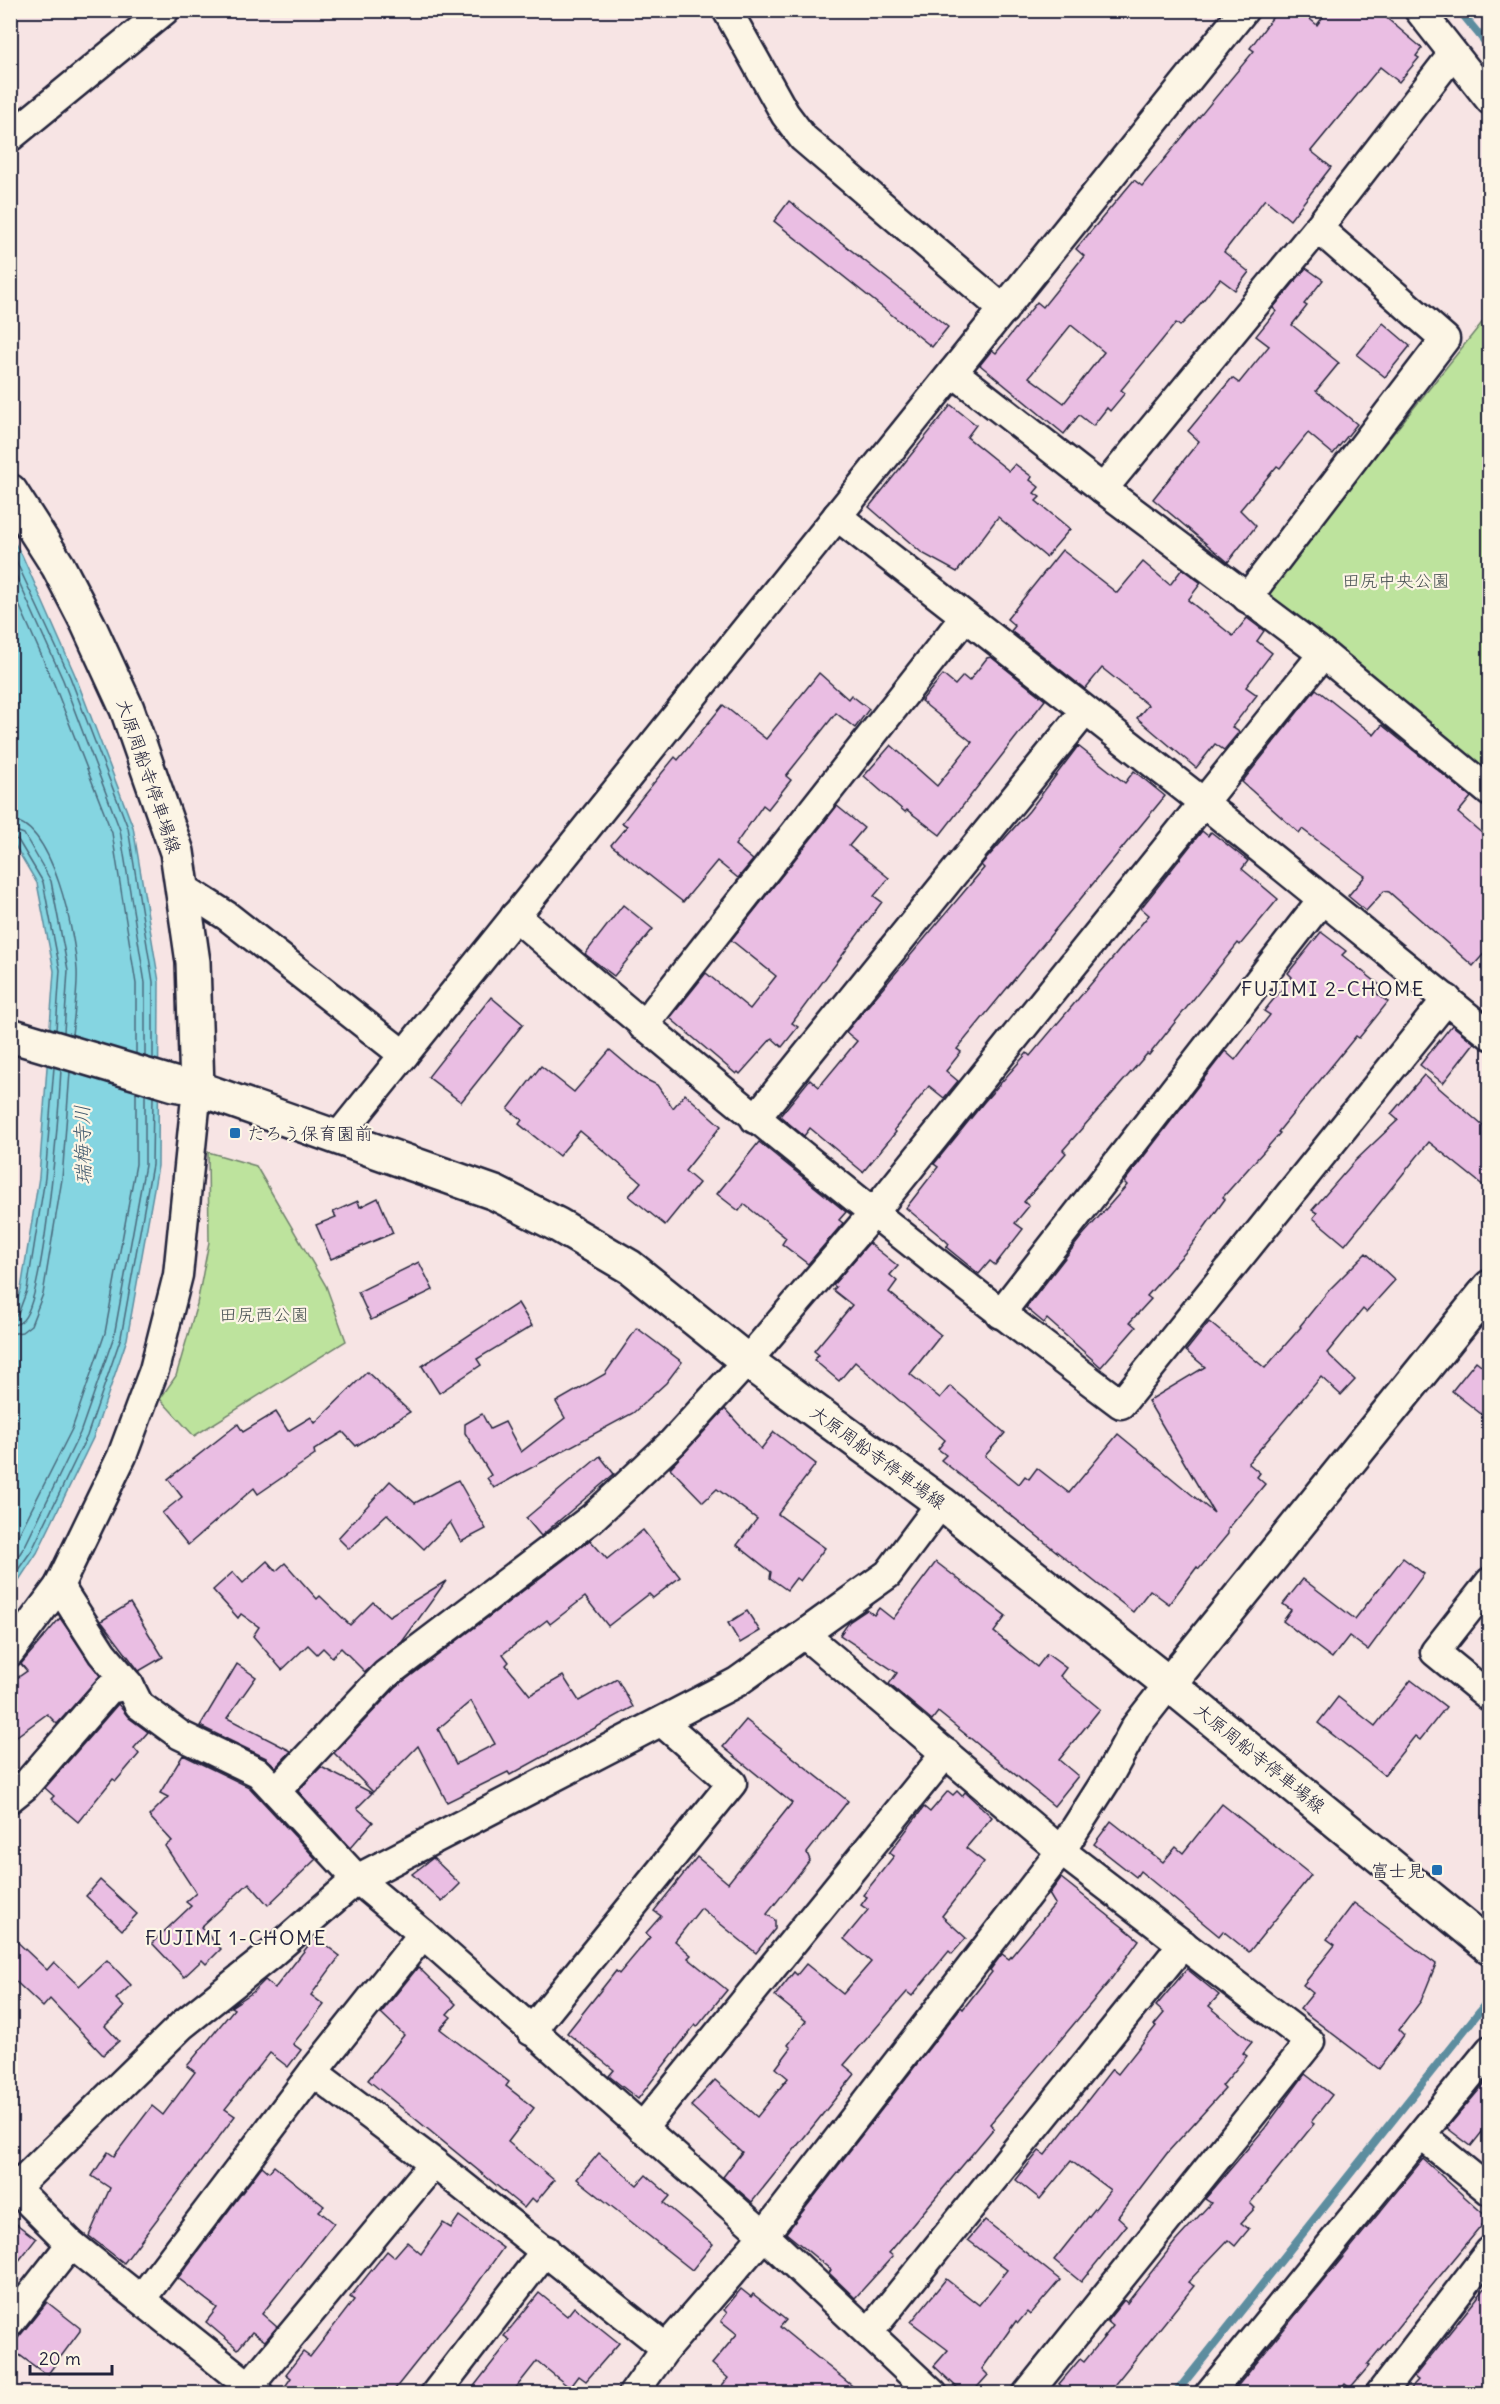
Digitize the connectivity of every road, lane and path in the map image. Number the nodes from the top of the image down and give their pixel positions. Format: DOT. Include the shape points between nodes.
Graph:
graph roads {
  1 [pos="165,10"];
  2 [pos="727,10"];
  3 [pos="1244,10"];
  4 [pos="1419,10"];
  5 [pos="1453,54"];
  6 [pos="1490,100"];
  7 [pos="10,137"];
  8 [pos="1318,228"];
  9 [pos="1004,310"];
  10 [pos="953,372"];
  11 [pos="1103,489"];
  12 [pos="10,491"];
  13 [pos="837,516"];
  14 [pos="1247,598"];
  15 [pos="964,618"];
  16 [pos="1323,654"];
  17 [pos="1085,711"];
  18 [pos="1490,792"];
  19 [pos="1204,803"];
  20 [pos="183,888"];
  21 [pos="1321,901"];
  22 [pos="515,916"];
  23 [pos="1447,999"];
  24 [pos="643,1026"];
  25 [pos="10,1035"];
  26 [pos="1490,1035"];
  27 [pos="404,1055"];
  28 [pos="185,1086"];
  29 [pos="755,1119"];
  30 [pos="338,1137"];
  31 [pos="875,1211"];
  32 [pos="1490,1287"];
  33 [pos="1000,1314"];
  34 [pos="747,1361"];
  35 [pos="941,1503"];
  36 [pos="1490,1582"];
  37 [pos="58,1586"];
  38 [pos="805,1635"];
  39 [pos="10,1652"];
  40 [pos="1169,1684"];
  41 [pos="129,1685"];
  42 [pos="1490,1696"];
  43 [pos="662,1722"];
  44 [pos="946,1753"];
  45 [pos="276,1791"];
  46 [pos="10,1798"];
  47 [pos="1061,1851"];
  48 [pos="357,1879"];
  49 [pos="423,1934"];
  50 [pos="1183,1944"];
  51 [pos="1490,1947"];
  52 [pos="531,2031"];
  53 [pos="1490,2050"];
  54 [pos="313,2072"];
  55 [pos="642,2128"];
  56 [pos="1421,2135"];
  57 [pos="434,2163"];
  58 [pos="13,2186"];
  59 [pos="1490,2191"];
  60 [pos="764,2235"];
  61 [pos="71,2244"];
  62 [pos="546,2250"];
  63 [pos="1490,2251"];
  64 [pos="141,2299"];
  65 [pos="10,2322"];
  66 [pos="870,2331"];
  67 [pos="666,2348"];
  68 [pos="254,2390"];
  69 [pos="435,2394"];
  70 [pos="633,2394"];
  71 [pos="933,2394"];
  72 [pos="1027,2394"];
  73 [pos="1209,2394"];
  74 [pos="1380,2394"];
  1 -- 7 [label="street"];
  2 -- 9 [label="street" via="785,114 803,138"];
  3 -- 9 [label="street"];
  4 -- 5 [label="street"];
  5 -- 6 [label="street"];
  5 -- 8 [label="street"];
  8 -- 11 [label="street"];
  8 -- 14 [label="street" via="1444,339"];
  9 -- 10 [label="street"];
  10 -- 11 [label="street"];
  10 -- 13 [label="street"];
  11 -- 14 [label="street"];
  12 -- 20 [label="main road, 大原周船寺停車場線" via="58,566 127,709 177,852"];
  13 -- 15 [label="street"];
  13 -- 22 [label="street"];
  14 -- 16 [label="street"];
  15 -- 17 [label="street"];
  15 -- 24 [label="street"];
  16 -- 18 [label="street"];
  16 -- 19 [label="street"];
  17 -- 19 [label="street"];
  17 -- 29 [label="street"];
  19 -- 21 [label="street"];
  19 -- 31 [label="street"];
  20 -- 27 [label="street" via="227,916"];
  20 -- 28 [label="main road, 大原周船寺停車場線" via="193,963"];
  21 -- 23 [label="street"];
  21 -- 33 [label="street"];
  22 -- 24 [label="street"];
  22 -- 27 [label="street"];
  23 -- 26 [label="street"];
  23 -- 33 [label="street" via="1121,1404"];
  24 -- 29 [label="street"];
  25 -- 28 [label="main road"];
  27 -- 30 [label="street"];
  28 -- 30 [label="main road, 大原周船寺停車場線"];
  28 -- 37 [label="street" via="178,1275 154,1370 122,1456"];
  29 -- 31 [label="street"];
  30 -- 34 [label="main road, 大原周船寺停車場線" via="495,1193 558,1225 630,1268"];
  31 -- 33 [label="street"];
  31 -- 34 [label="street"];
  32 -- 40 [label="main road"];
  34 -- 35 [label="main road, 大原周船寺停車場線"];
  34 -- 45 [label="street" via="674,1442 592,1518 385,1675"];
  35 -- 38 [label="street" via="888,1574"];
  35 -- 40 [label="main road, 大原周船寺停車場線"];
  36 -- 42 [label="street" via="1435,1652"];
  37 -- 39 [label="street"];
  37 -- 41 [label="street" via="102,1653"];
  38 -- 43 [label="street" via="737,1682"];
  38 -- 44 [label="street"];
  40 -- 47 [label="street" via="1136,1726"];
  40 -- 51 [label="main road, 大原周船寺停車場線"];
  41 -- 45 [label="street" via="139,1705 180,1735 259,1773"];
  41 -- 46 [label="street" via="109,1689 25,1786"];
  43 -- 48 [label="street"];
  43 -- 52 [label="street" via="732,1783"];
  44 -- 47 [label="street"];
  44 -- 55 [label="street"];
  45 -- 48 [label="street"];
  47 -- 50 [label="street"];
  47 -- 60 [label="street"];
  48 -- 49 [label="street"];
  48 -- 58 [label="street" via="182,2025"];
  49 -- 52 [label="street"];
  49 -- 54 [label="street"];
  50 -- 66 [label="street"];
  50 -- 72 [label="street" via="1310,2042"];
  52 -- 55 [label="street"];
  53 -- 56 [label="street"];
  54 -- 57 [label="street"];
  54 -- 64 [label="street"];
  55 -- 60 [label="street"];
  56 -- 59 [label="street"];
  56 -- 73 [label="street"];
  57 -- 62 [label="street"];
  57 -- 68 [label="street"];
  58 -- 61 [label="street"];
  60 -- 66 [label="street"];
  60 -- 67 [label="street"];
  61 -- 64 [label="street"];
  61 -- 65 [label="street"];
  62 -- 67 [label="street"];
  62 -- 69 [label="street"];
  63 -- 74 [label="street"];
  64 -- 68 [label="street"];
  66 -- 71 [label="street"];
  67 -- 70 [label="street"];
}
